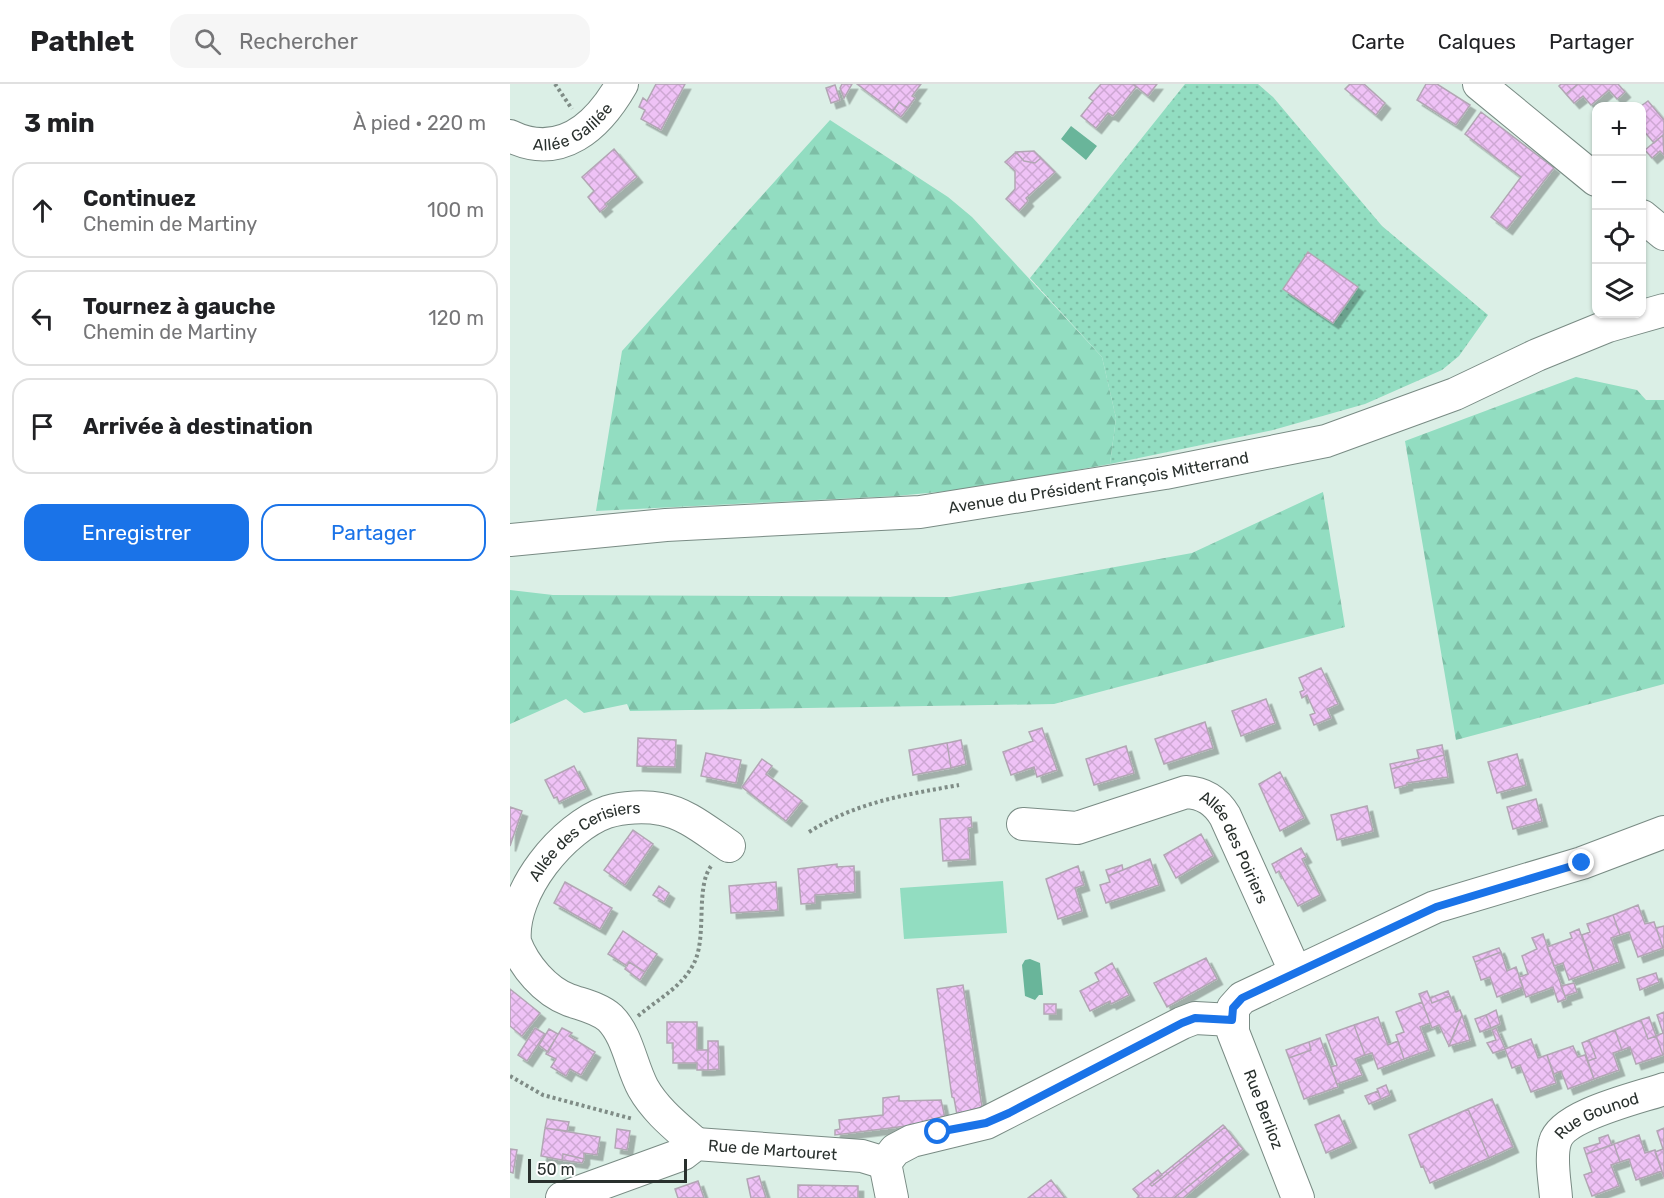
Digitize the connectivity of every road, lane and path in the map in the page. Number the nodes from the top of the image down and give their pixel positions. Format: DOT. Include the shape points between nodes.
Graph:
graph roads {
  1 [pos="622,84"];
  2 [pos="1479,84"];
  3 [pos="510,136"];
  4 [pos="1592,177"];
  5 [pos="1646,220"];
  6 [pos="1664,234"];
  7 [pos="1664,310"];
  8 [pos="510,540"];
  9 [pos="959,785"];
  10 [pos="1023,824"];
  11 [pos="809,832"];
  12 [pos="1664,832"];
  13 [pos="729,846"];
  14 [pos="1295,971"];
  15 [pos="1232,1020"];
  16 [pos="618,1030"];
  17 [pos="510,1076"];
  18 [pos="1664,1089"];
  19 [pos="672,1122"];
  20 [pos="696,1144"];
  21 [pos="885,1163"];
  22 [pos="562,1198"];
  23 [pos="892,1198"];
  24 [pos="1298,1198"];
  25 [pos="1556,1198"];
  1 -- 3 [label="street, Allée Galilée" via="593,125 577,135 543,144"];
  2 -- 4 [label="street"];
  5 -- 6 [label="street"];
  7 -- 8 [label="street, Avenue du Président François Mitterrand" via="1608,326 1455,394 1326,441 1165,473 920,512 666,525"];
  9 -- 11 [label="path" via="862,806 836,815"];
  10 -- 14 [label="street, Allée des Poiriers" via="1077,828 1186,792 1199,793 1219,806 1225,816"];
  12 -- 14 [label="street" via="1582,863 1436,907"];
  13 -- 16 [label="path" via="709,868 705,881 701,940 695,961 670,992"];
  13 -- 16 [label="street, Allée des Cerisiers" via="687,819 662,809 631,808 587,821 530,873 512,919 522,959 552,990 603,1013"];
  14 -- 15 [label="street" via="1242,998 1233,1008"];
  15 -- 21 [label="street" via="1195,1018 1182,1023 986,1123 912,1141 895,1150"];
  15 -- 24 [label="street, Rue Berlioz" via="1233,1032"];
  16 -- 19 [label="street, Allée des Cerisiers" via="643,1087 658,1110"];
  17 -- 19 [label="path" via="543,1095 664,1126"];
  18 -- 25 [label="street, Rue Gounod" via="1578,1119 1562,1129 1554,1143"];
  19 -- 20 [label="street, Allée des Cerisiers"];
  20 -- 21 [label="street, Rue de Martouret" via="862,1156"];
  20 -- 22 [label="street, Rue de Martouret" via="683,1154"];
  21 -- 23 [label="street"];
}
